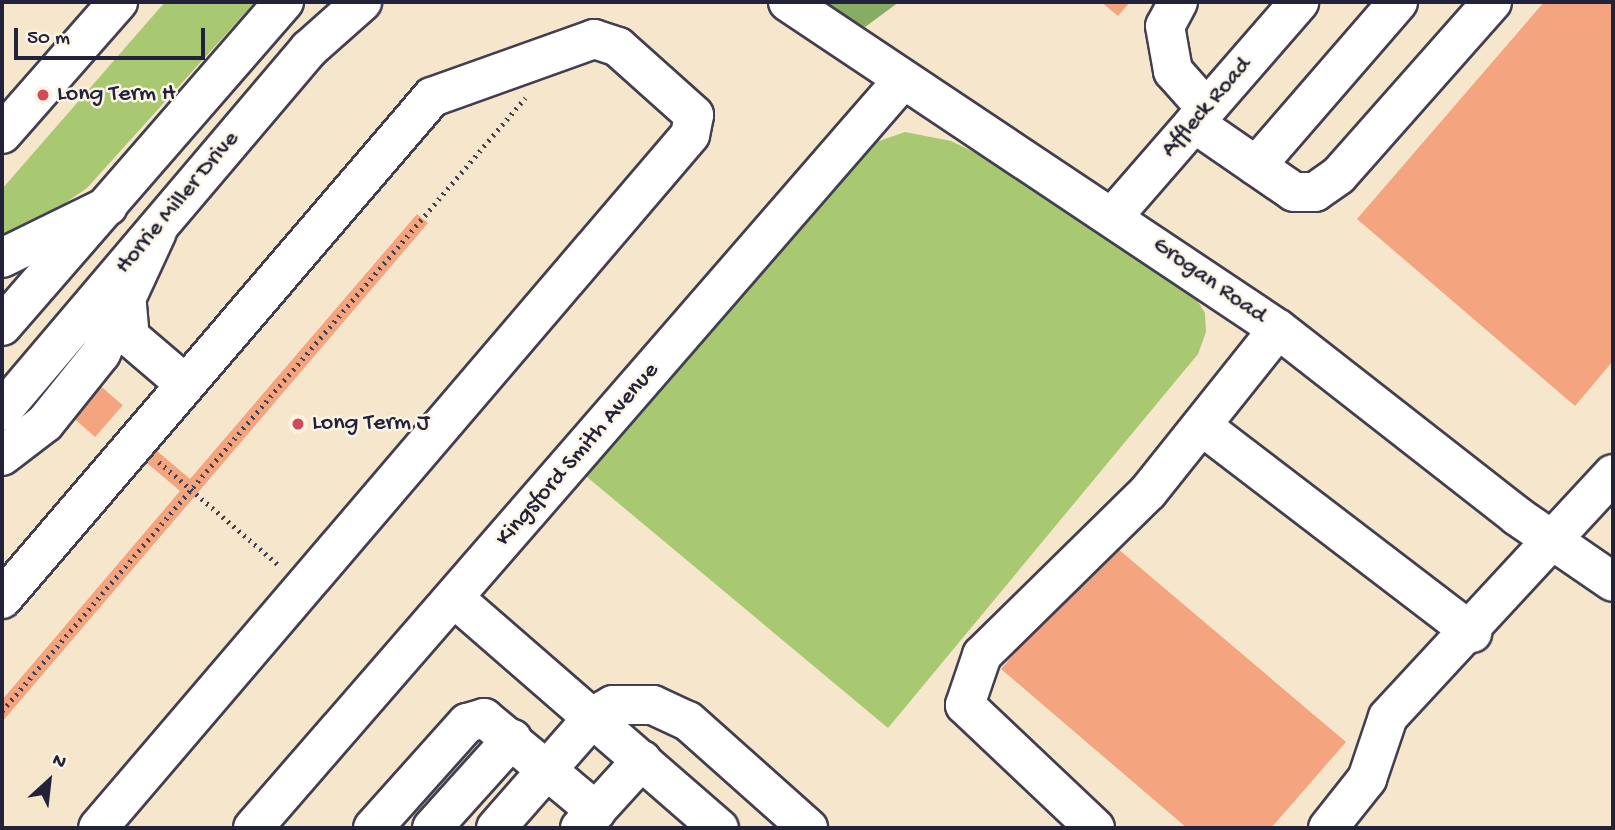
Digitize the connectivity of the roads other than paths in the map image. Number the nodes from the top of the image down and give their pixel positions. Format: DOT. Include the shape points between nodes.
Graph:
graph roads {
  1 [pos="118,2"];
  2 [pos="284,2"];
  3 [pos="362,2"];
  4 [pos="788,2"];
  5 [pos="1178,2"];
  6 [pos="1299,2"];
  7 [pos="1398,2"];
  8 [pos="1492,2"];
  9 [pos="902,81"];
  10 [pos="1200,116"];
  11 [pos="2,134"];
  12 [pos="1256,166"];
  13 [pos="108,206"];
  14 [pos="1115,214"];
  15 [pos="161,223"];
  16 [pos="2,258"];
  17 [pos="127,305"];
  18 [pos="2,326"];
  19 [pos="1278,329"];
  20 [pos="185,384"];
  21 [pos="2,411"];
  22 [pos="1203,427"];
  23 [pos="2,456"];
  24 [pos="1613,474"];
  25 [pos="1553,542"];
  26 [pos="1613,582"];
  27 [pos="454,598"];
  28 [pos="2,599"];
  29 [pos="1472,633"];
  30 [pos="594,716"];
  31 [pos="512,739"];
  32 [pos="642,760"];
  33 [pos="546,768"];
  34 [pos="588,820"];
  35 [pos="97,828"];
  36 [pos="253,828"];
  37 [pos="373,828"];
  38 [pos="432,828"];
  39 [pos="495,828"];
  40 [pos="719,828"];
  41 [pos="807,828"];
  42 [pos="1095,828"];
  43 [pos="1328,828"];
  1 -- 11 [label="street"];
  2 -- 13 [label="street, Horrie Miller Drive"];
  3 -- 15 [label="street, Horrie Miller Drive" via="309,49"];
  4 -- 9 [label="street, Grogan Road"];
  5 -- 10 [label="street" via="1165,26 1173,71"];
  6 -- 10 [label="street, Affleck Road"];
  7 -- 12 [label="street"];
  8 -- 12 [label="street" via="1331,181 1315,192 1294,192"];
  9 -- 14 [label="street, Grogan Road"];
  9 -- 27 [label="street, Kingsford Smith Avenue"];
  10 -- 12 [label="street"];
  10 -- 14 [label="street, Affleck Road"];
  13 -- 16 [label="street"];
  13 -- 18 [label="street, Horrie Miller Drive"];
  14 -- 19 [label="street, Grogan Road"];
  15 -- 17 [label="street"];
  15 -- 21 [label="street, Horrie Miller Drive"];
  17 -- 20 [label="street" via="130,337"];
  17 -- 23 [label="street" via="101,354 44,423"];
  19 -- 22 [label="street"];
  19 -- 25 [label="street, Grogan Road"];
  20 -- 28 [label="street"];
  20 -- 35 [label="street" via="416,113 448,87 550,51 607,41 694,115 690,135"];
  22 -- 29 [label="street"];
  22 -- 42 [label="street" via="1148,492 982,655 965,705"];
  24 -- 25 [label="street"];
  25 -- 26 [label="street, Grogan Road"];
  25 -- 29 [label="street"];
  27 -- 30 [label="street"];
  27 -- 36 [label="street, Kingsford Smith Avenue"];
  29 -- 43 [label="street" via="1388,717 1367,779"];
  30 -- 32 [label="street"];
  30 -- 33 [label="street"];
  30 -- 41 [label="street" via="613,705 653,705 688,721"];
  31 -- 33 [label="street"];
  31 -- 37 [label="street" via="484,718 467,723"];
  31 -- 38 [label="street"];
  32 -- 34 [label="street"];
  32 -- 40 [label="street"];
  33 -- 34 [label="street"];
  33 -- 39 [label="street"];
}
